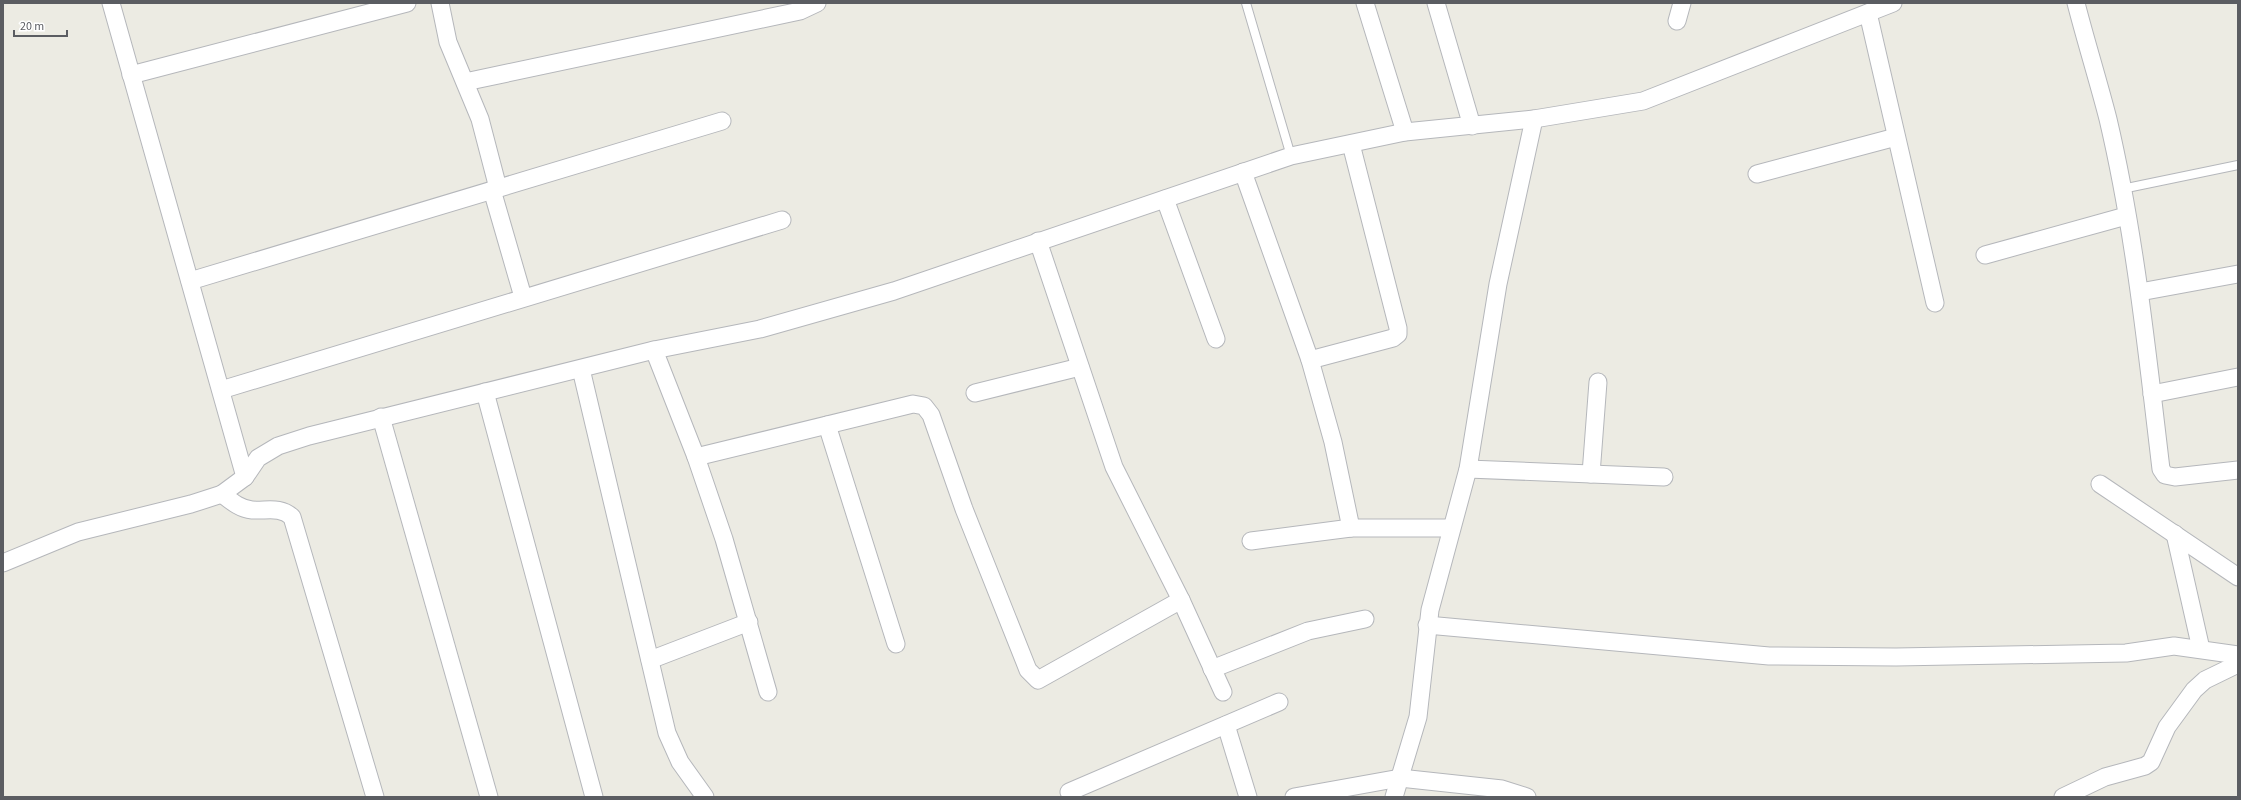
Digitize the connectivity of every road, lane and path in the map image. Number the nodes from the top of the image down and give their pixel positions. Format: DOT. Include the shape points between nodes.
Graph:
graph roads {
  1 [pos="111,3"];
  2 [pos="407,3"];
  3 [pos="440,3"];
  4 [pos="817,3"];
  5 [pos="1246,3"];
  6 [pos="1365,3"];
  7 [pos="1436,3"];
  8 [pos="1682,3"];
  9 [pos="1893,3"];
  10 [pos="2076,3"];
  11 [pos="1868,13"];
  12 [pos="1677,21"];
  13 [pos="131,75"];
  14 [pos="465,82"];
  15 [pos="1534,119"];
  16 [pos="722,121"];
  17 [pos="1472,126"];
  18 [pos="1405,132"];
  19 [pos="1896,137"];
  20 [pos="1351,144"];
  21 [pos="1290,156"];
  22 [pos="2238,165"];
  23 [pos="1243,172"];
  24 [pos="1757,174"];
  25 [pos="495,189"];
  26 [pos="2121,189"];
  27 [pos="1165,199"];
  28 [pos="2126,216"];
  29 [pos="782,220"];
  30 [pos="1038,241"];
  31 [pos="1985,256"];
  32 [pos="2238,274"];
  33 [pos="190,281"];
  34 [pos="2140,292"];
  35 [pos="523,297"];
  36 [pos="1935,303"];
  37 [pos="1216,339"];
  38 [pos="654,350"];
  39 [pos="1310,360"];
  40 [pos="1080,367"];
  41 [pos="581,369"];
  42 [pos="2238,377"];
  43 [pos="1598,382"];
  44 [pos="221,390"];
  45 [pos="485,392"];
  46 [pos="975,393"];
  47 [pos="2152,394"];
  48 [pos="381,417"];
  49 [pos="827,425"];
  50 [pos="696,457"];
  51 [pos="1468,469"];
  52 [pos="2238,470"];
  53 [pos="1591,474"];
  54 [pos="245,477"];
  55 [pos="1664,477"];
  56 [pos="2100,484"];
  57 [pos="222,494"];
  58 [pos="1351,528"];
  59 [pos="1451,528"];
  60 [pos="2175,534"];
  61 [pos="1251,541"];
  62 [pos="3,563"];
  63 [pos="2238,577"];
  64 [pos="1181,600"];
  65 [pos="1365,619"];
  66 [pos="749,622"];
  67 [pos="1427,625"];
  68 [pos="896,644"];
  69 [pos="2201,649"];
  70 [pos="2238,655"];
  71 [pos="650,660"];
  72 [pos="2238,664"];
  73 [pos="1212,669"];
  74 [pos="768,692"];
  75 [pos="1223,692"];
  76 [pos="1279,702"];
  77 [pos="1226,725"];
  78 [pos="1400,778"];
  79 [pos="1069,792"];
  80 [pos="375,797"];
  81 [pos="489,797"];
  82 [pos="594,797"];
  83 [pos="705,797"];
  84 [pos="1248,797"];
  85 [pos="1294,797"];
  86 [pos="1394,797"];
  87 [pos="1527,797"];
  88 [pos="2063,797"];
  1 -- 13 [label="street"];
  2 -- 13 [label="street"];
  3 -- 14 [label="street" via="448,42"];
  4 -- 14 [label="street" via="800,11"];
  5 -- 21 [label="lane"];
  6 -- 18 [label="street"];
  7 -- 17 [label="street"];
  8 -- 12 [label="street"];
  9 -- 11 [label="street"];
  10 -- 26 [label="street" via="2108,120"];
  11 -- 15 [label="street" via="1643,101"];
  11 -- 19 [label="street"];
  13 -- 33 [label="street"];
  14 -- 25 [label="street" via="480,119"];
  15 -- 17 [label="street"];
  15 -- 51 [label="street" via="1498,284"];
  16 -- 25 [label="street"];
  17 -- 18 [label="street"];
  18 -- 20 [label="street"];
  19 -- 24 [label="street"];
  19 -- 36 [label="street"];
  20 -- 21 [label="street"];
  20 -- 39 [label="street" via="1398,334 1393,338"];
  21 -- 23 [label="street"];
  22 -- 26 [label="lane"];
  23 -- 27 [label="street"];
  23 -- 39 [label="street"];
  25 -- 33 [label="street"];
  25 -- 35 [label="street"];
  26 -- 28 [label="street"];
  27 -- 30 [label="street"];
  27 -- 37 [label="street"];
  28 -- 31 [label="street"];
  28 -- 34 [label="street"];
  29 -- 35 [label="street" via="655,260"];
  30 -- 38 [label="street" via="894,290 760,329"];
  30 -- 40 [label="street"];
  32 -- 34 [label="street"];
  33 -- 44 [label="street"];
  34 -- 47 [label="street"];
  35 -- 44 [label="street"];
  38 -- 41 [label="street"];
  38 -- 50 [label="street"];
  39 -- 58 [label="street" via="1333,442"];
  40 -- 46 [label="street"];
  40 -- 64 [label="street" via="1114,466"];
  41 -- 45 [label="street"];
  41 -- 71 [label="street"];
  42 -- 47 [label="street"];
  43 -- 53 [label="street"];
  44 -- 54 [label="street"];
  45 -- 48 [label="street"];
  45 -- 82 [label="street"];
  47 -- 52 [label="street" via="2160,468 2165,475"];
  48 -- 54 [label="street" via="278,446 258,458"];
  48 -- 81 [label="street"];
  49 -- 50 [label="street"];
  49 -- 64 [label="street" via="913,404 924,406 931,416 1028,670 1038,680"];
  49 -- 68 [label="street"];
  50 -- 66 [label="street"];
  51 -- 53 [label="street"];
  51 -- 59 [label="street"];
  53 -- 55 [label="street"];
  54 -- 57 [label="street"];
  56 -- 60 [label="street"];
  57 -- 62 [label="street" via="192,504 78,532"];
  57 -- 80 [label="street" via="235,505 251,510 280,510 292,517"];
  58 -- 59 [label="street"];
  58 -- 61 [label="street"];
  59 -- 67 [label="street"];
  60 -- 63 [label="street"];
  60 -- 69 [label="street"];
  64 -- 73 [label="street"];
  65 -- 73 [label="street" via="1308,631"];
  66 -- 71 [label="street"];
  66 -- 74 [label="street"];
  67 -- 69 [label="street" via="1769,656 1904,657 2126,653 2174,646"];
  67 -- 78 [label="street" via="1418,717"];
  69 -- 70 [label="street"];
  71 -- 83 [label="street" via="671,745"];
  72 -- 88 [label="street" via="2205,680 2194,690 2167,727 2151,762 2105,777"];
  73 -- 75 [label="street"];
  76 -- 77 [label="street"];
  77 -- 79 [label="street"];
  77 -- 84 [label="street"];
  78 -- 85 [label="street"];
  78 -- 86 [label="street"];
  78 -- 87 [label="street" via="1502,789"];
}
